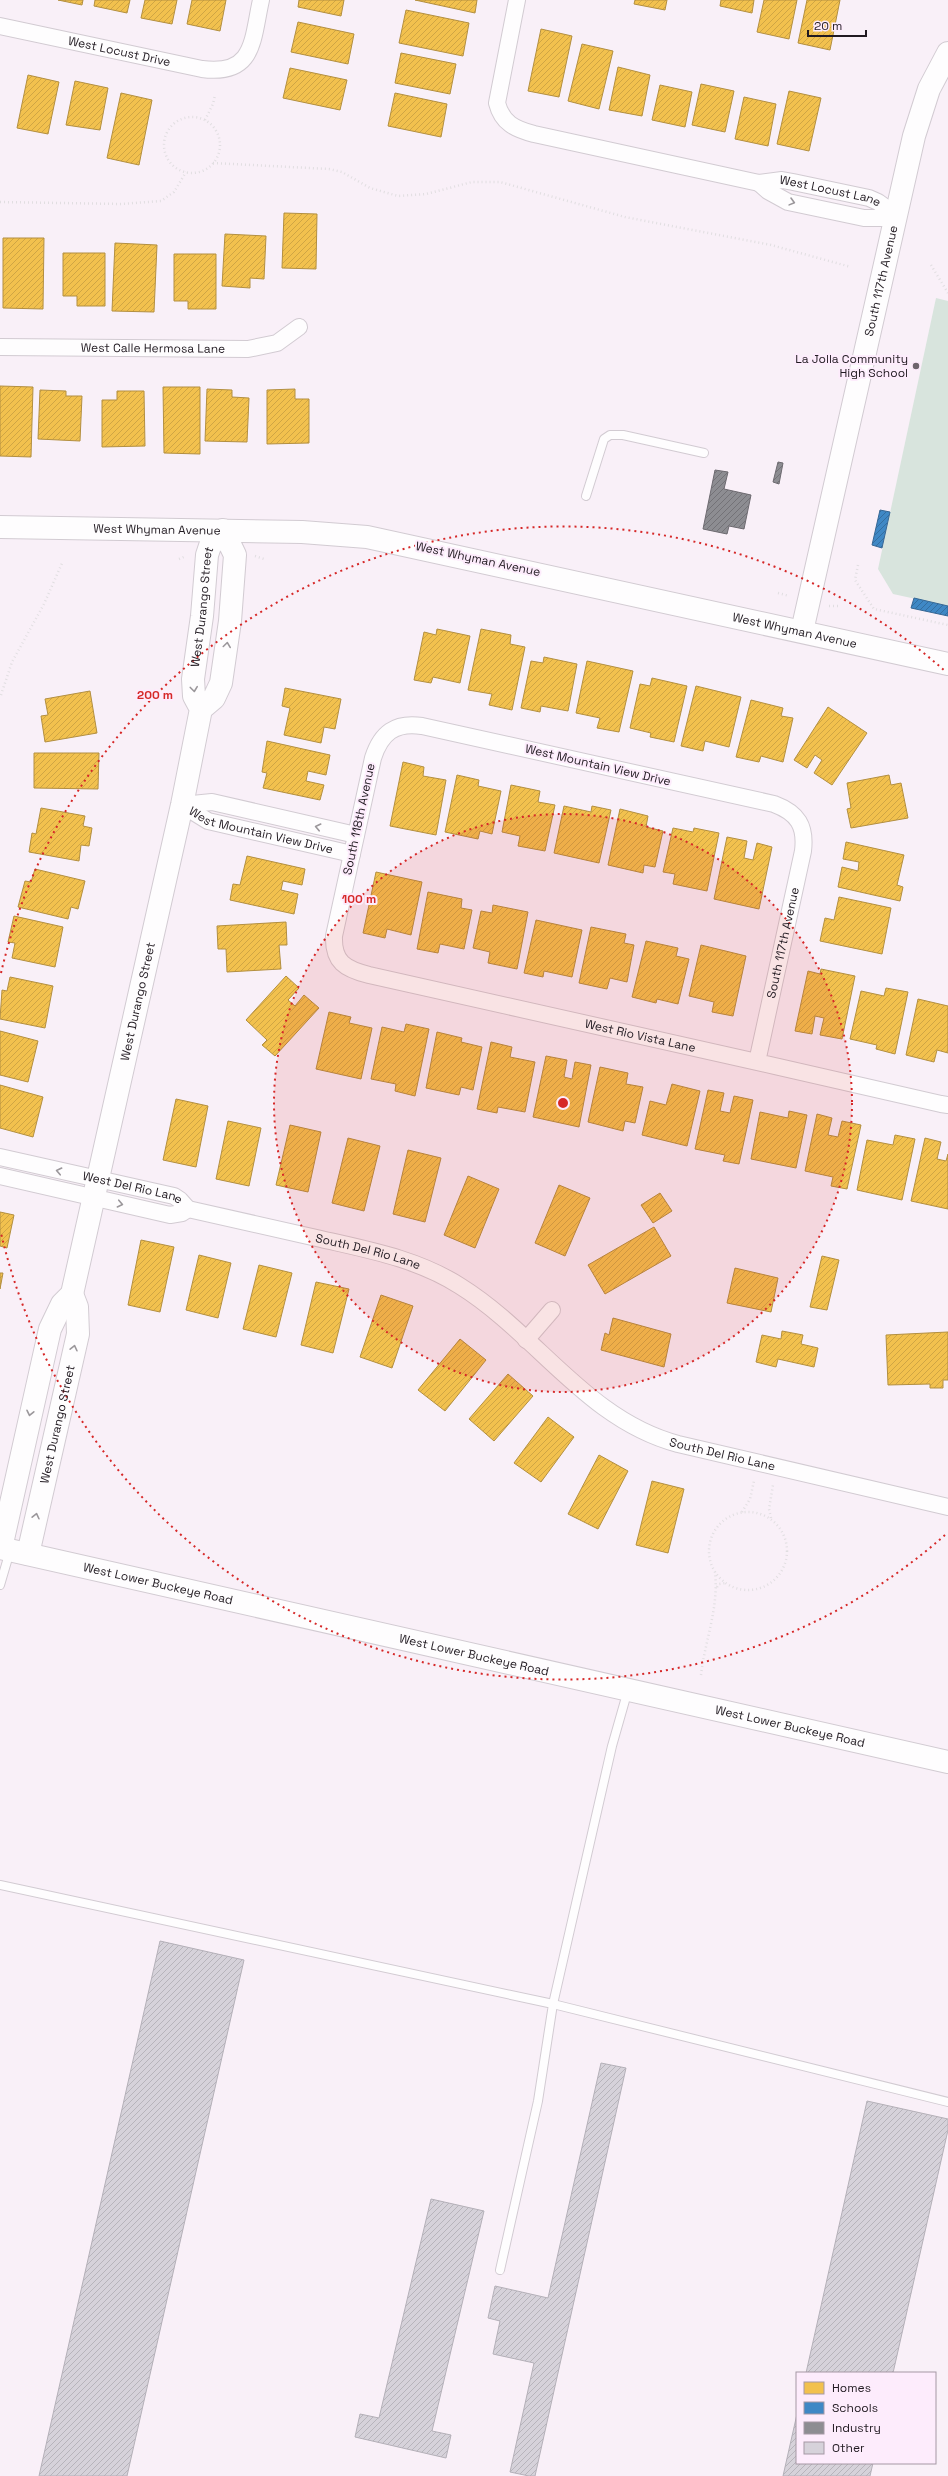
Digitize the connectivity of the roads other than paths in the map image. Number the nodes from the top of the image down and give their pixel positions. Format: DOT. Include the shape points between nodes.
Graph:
graph roads {
  1 [pos="261,0"];
  2 [pos="517,0"];
  3 [pos="1,30"];
  4 [pos="948,53"];
  5 [pos="896,215"];
  6 [pos="299,327"];
  7 [pos="0,347"];
  8 [pos="704,453"];
  9 [pos="586,496"];
  10 [pos="0,528"];
  11 [pos="223,530"];
  12 [pos="802,631"];
  13 [pos="948,664"];
  14 [pos="201,709"];
  15 [pos="389,730"];
  16 [pos="182,805"];
  17 [pos="801,822"];
  18 [pos="356,835"];
  19 [pos="352,854"];
  20 [pos="337,959"];
  21 [pos="757,1062"];
  22 [pos="948,1105"];
  23 [pos="0,1157"];
  24 [pos="0,1176"];
  25 [pos="95,1189"];
  26 [pos="188,1209"];
  27 [pos="72,1294"];
  28 [pos="552,1310"];
  29 [pos="526,1340"];
  30 [pos="948,1508"];
  31 [pos="10,1550"];
  32 [pos="0,1585"];
  33 [pos="628,1690"];
  34 [pos="948,1762"];
  35 [pos="0,1885"];
  36 [pos="553,2004"];
  37 [pos="948,2102"];
  38 [pos="500,2270"];
  1 -- 3 [label="street, West Locust Drive" via="250,49 238,66 227,70 202,69"];
  2 -- 5 [label="street, West Locust Lane" via="497,103 500,115 509,124 534,134 759,183 788,202 864,218"];
  4 -- 5 [label="street, South 117th Avenue" via="920,113"];
  5 -- 12 [label="street, South 117th Avenue"];
  6 -- 7 [label="street, West Calle Hermosa Lane" via="277,343 248,349"];
  8 -- 9 [label="lane" via="622,435 610,435 604,439"];
  10 -- 11 [label="street, West Whyman Avenue"];
  11 -- 12 [label="street, West Whyman Avenue" via="338,533 390,540"];
  11 -- 14 [label="street, West Durango Street, one-way" via="210,546 207,555 202,623 193,679 194,696"];
  14 -- 11 [label="street, West Durango Street, one-way" via="214,698 221,683 230,621 235,555"];
  12 -- 13 [label="street, West Whyman Avenue"];
  14 -- 16 [label="street, West Durango Street"];
  15 -- 17 [label="street, West Mountain View Drive" via="400,725 422,726 774,804 794,814"];
  15 -- 18 [label="street, South 118th Avenue" via="382,737 373,758"];
  18 -- 16 [label="street, West Mountain View Drive, one-way" via="212,802"];
  16 -- 19 [label="street, West Mountain View Drive" via="208,821"];
  16 -- 25 [label="street, West Durango Street"];
  17 -- 21 [label="street, South 117th Avenue" via="804,831 803,852"];
  18 -- 19 [label="street, South 118th Avenue"];
  19 -- 20 [label="street, South 118th Avenue" via="334,936"];
  20 -- 21 [label="street, West Rio Vista Lane" via="346,967 369,976"];
  21 -- 22 [label="street, West Rio Vista Lane"];
  25 -- 23 [label="street, West Del Rio Lane, one-way"];
  24 -- 25 [label="street, West Del Rio Lane"];
  25 -- 26 [label="street, West Del Rio Lane" via="174,1196"];
  25 -- 27 [label="street, West Durango Street"];
  26 -- 29 [label="street, South Del Rio Lane" via="381,1253 414,1263 460,1286 491,1308"];
  27 -- 31 [label="street, West Durango Street, one-way" via="62,1304 50,1328"];
  31 -- 27 [label="street, West Durango Street, one-way" via="78,1334 77,1307"];
  28 -- 29 [label="street"];
  29 -- 30 [label="street, South Del Rio Lane" via="609,1412 644,1433 678,1444"];
  31 -- 32 [label="lane"];
  31 -- 33 [label="street, West Lower Buckeye Road"];
  33 -- 34 [label="street, West Lower Buckeye Road"];
  33 -- 36 [label="lane" via="612,1746"];
  35 -- 36 [label="lane"];
  36 -- 37 [label="lane"];
  36 -- 38 [label="lane" via="538,2101"];
}
